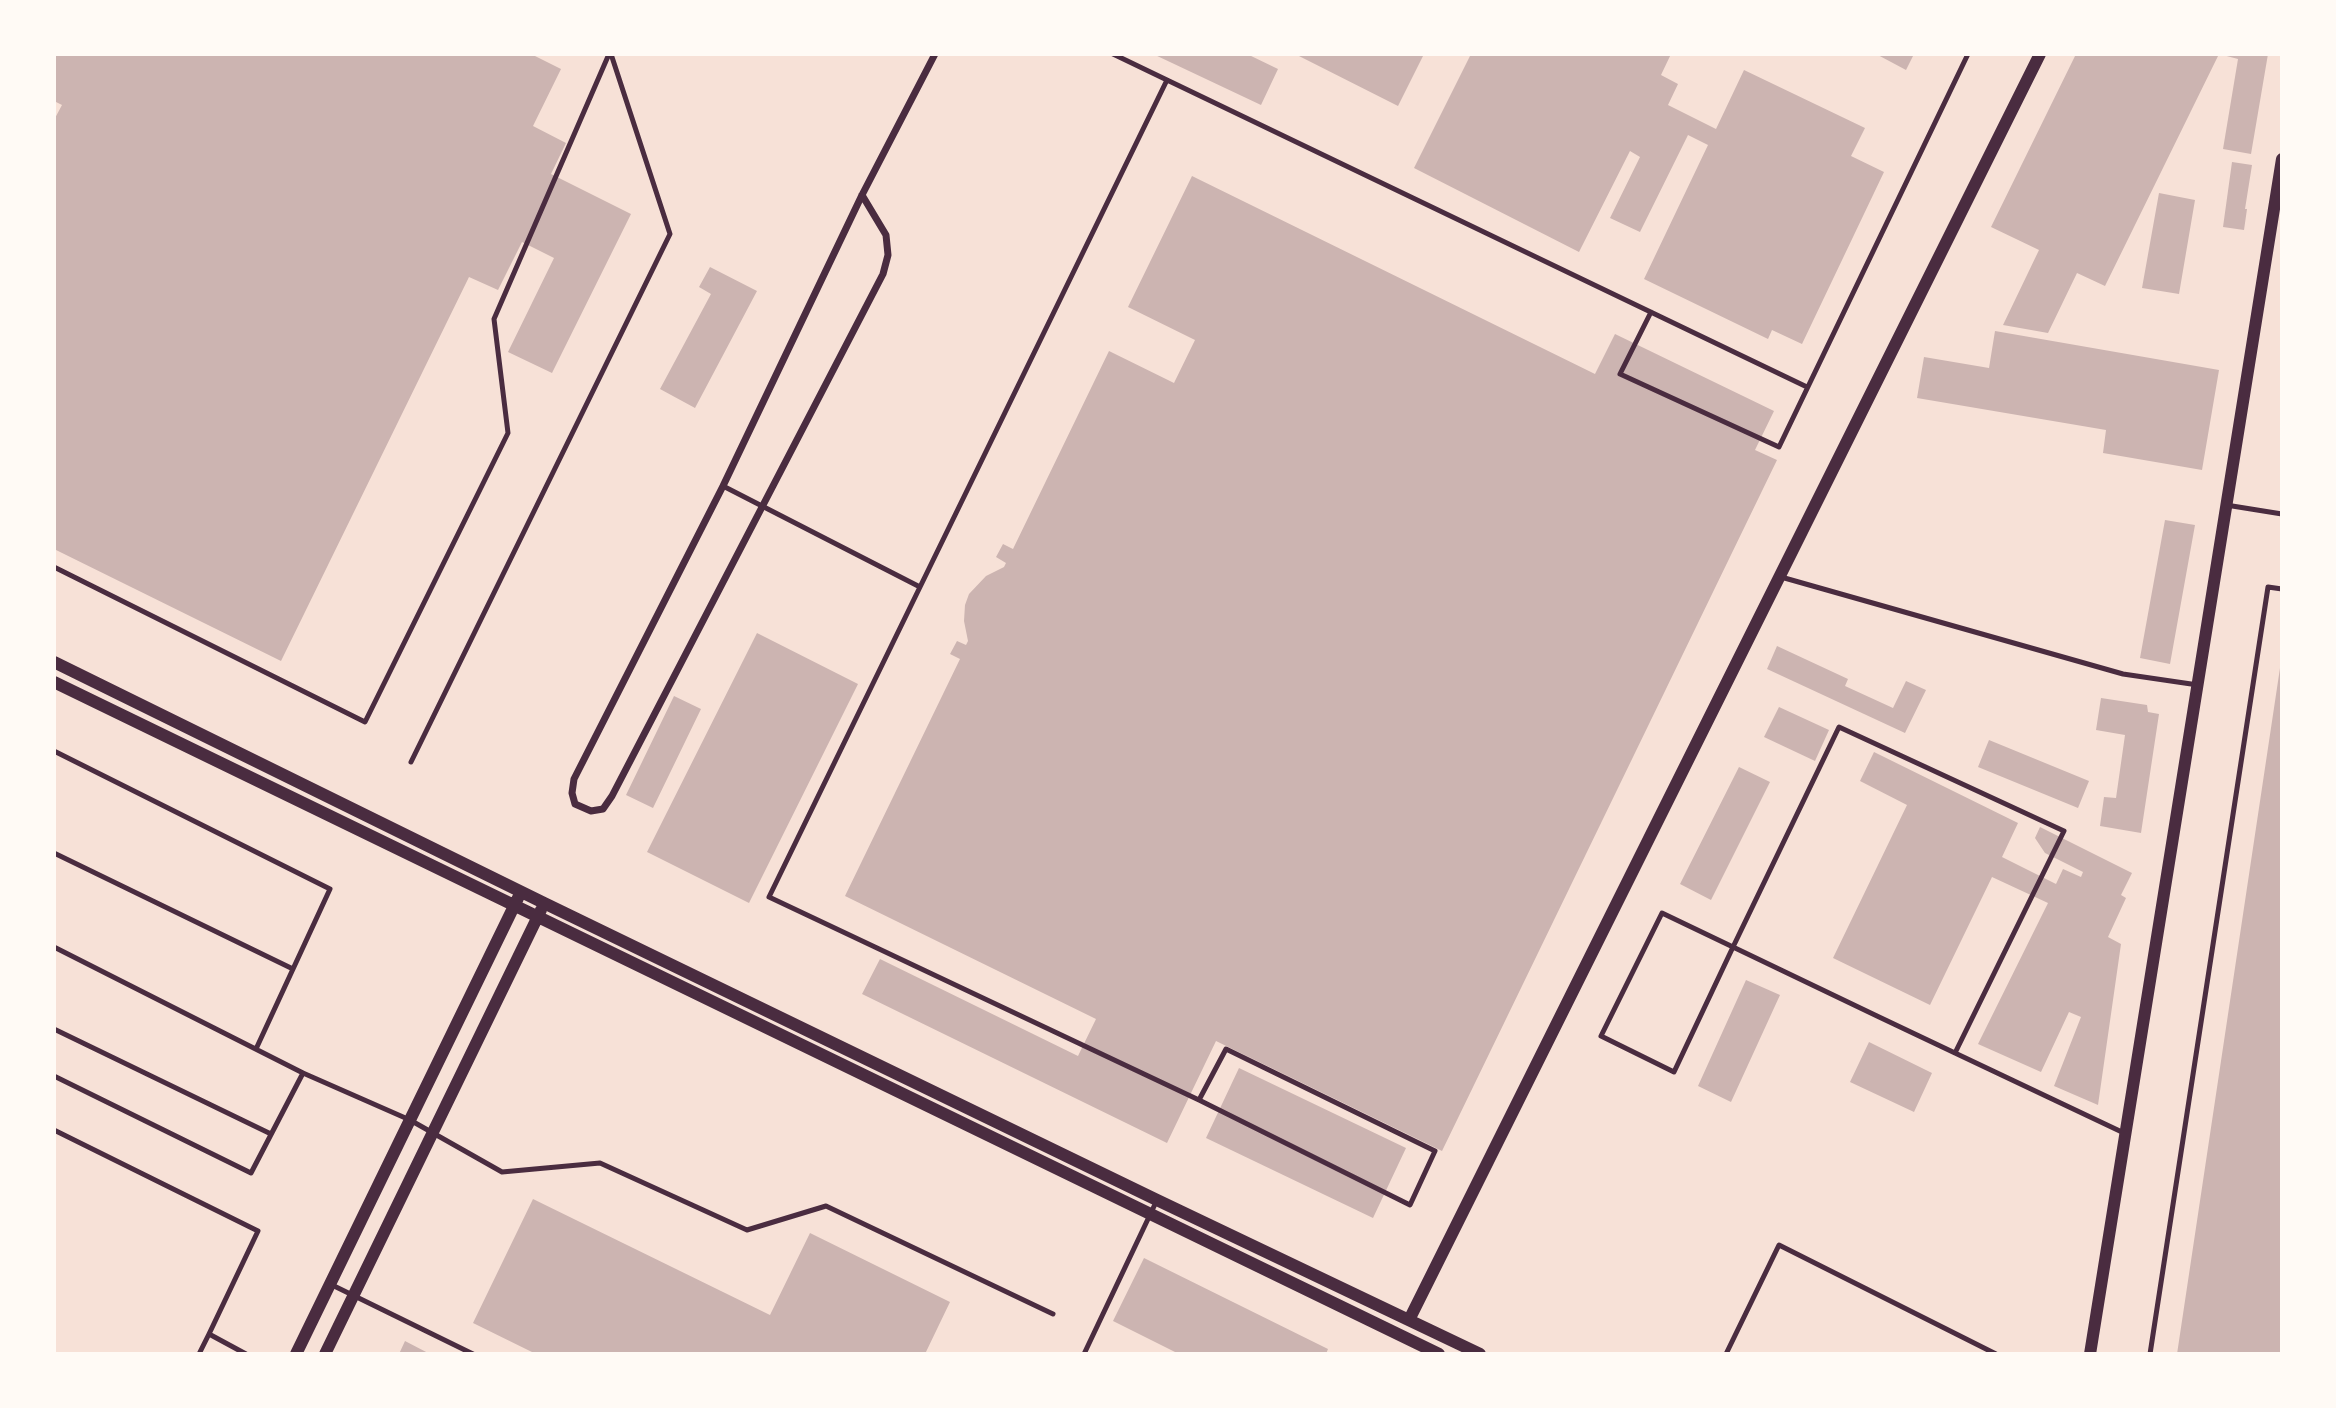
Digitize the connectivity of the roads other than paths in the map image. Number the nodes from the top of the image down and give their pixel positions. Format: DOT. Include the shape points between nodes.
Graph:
graph roads {
  1 [pos="610,54"];
  2 [pos="935,54"];
  3 [pos="1113,54"];
  4 [pos="1968,54"];
  5 [pos="2040,54"];
  6 [pos="1167,80"];
  7 [pos="2282,159"];
  8 [pos="862,195"];
  9 [pos="1651,312"];
  10 [pos="1807,387"];
  11 [pos="723,486"];
  12 [pos="2227,505"];
  13 [pos="762,507"];
  14 [pos="2282,514"];
  15 [pos="54,567"];
  16 [pos="1780,577"];
  17 [pos="920,587"];
  18 [pos="2282,589"];
  19 [pos="54,662"];
  20 [pos="54,682"];
  21 [pos="2198,685"];
  22 [pos="54,751"];
  23 [pos="411,762"];
  24 [pos="54,853"];
  25 [pos="521,891"];
  26 [pos="544,903"];
  27 [pos="515,905"];
  28 [pos="538,916"];
  29 [pos="54,947"];
  30 [pos="1733,947"];
  31 [pos="293,969"];
  32 [pos="54,1029"];
  33 [pos="256,1049"];
  34 [pos="1955,1053"];
  35 [pos="303,1073"];
  36 [pos="54,1076"];
  37 [pos="1199,1100"];
  38 [pos="410,1120"];
  39 [pos="54,1130"];
  40 [pos="433,1133"];
  41 [pos="271,1134"];
  42 [pos="2126,1135"];
  43 [pos="1157,1200"];
  44 [pos="1149,1215"];
  45 [pos="330,1284"];
  46 [pos="354,1296"];
  47 [pos="1053,1314"];
  48 [pos="1409,1320"];
  49 [pos="209,1334"];
  50 [pos="199,1354"];
  51 [pos="246,1354"];
  52 [pos="296,1354"];
  53 [pos="325,1354"];
  54 [pos="473,1354"];
  55 [pos="1084,1354"];
  56 [pos="1438,1354"];
  57 [pos="1480,1354"];
  58 [pos="1726,1354"];
  59 [pos="1996,1354"];
  60 [pos="2090,1354"];
  61 [pos="2150,1354"];
  1 -- 15 [label="lane" via="494,319 508,433 366,722"];
  1 -- 23 [label="lane" via="670,234"];
  2 -- 8 [label="street"];
  3 -- 6 [label="lane"];
  4 -- 10 [label="lane"];
  5 -- 16 [label="street"];
  6 -- 9 [label="lane"];
  6 -- 17 [label="lane"];
  7 -- 12 [label="street"];
  8 -- 11 [label="street"];
  8 -- 13 [label="street" via="886,234 883,274"];
  9 -- 10 [label="lane"];
  9 -- 10 [label="lane" via="1620,374 1779,446"];
  11 -- 13 [label="lane"];
  11 -- 13 [label="street" via="574,779 575,804 591,811 603,809 612,796"];
  12 -- 14 [label="lane"];
  12 -- 21 [label="street"];
  13 -- 17 [label="lane"];
  16 -- 21 [label="lane" via="2123,674"];
  16 -- 48 [label="street"];
  17 -- 37 [label="lane" via="769,897"];
  18 -- 61 [label="lane" via="2268,587"];
  19 -- 25 [label="street"];
  20 -- 27 [label="street"];
  21 -- 42 [label="street"];
  22 -- 31 [label="lane" via="330,889"];
  24 -- 31 [label="lane"];
  25 -- 26 [label="street"];
  25 -- 27 [label="street"];
  26 -- 28 [label="street"];
  26 -- 43 [label="street"];
  27 -- 28 [label="street"];
  27 -- 38 [label="street"];
  28 -- 40 [label="street"];
  28 -- 44 [label="street"];
  29 -- 33 [label="lane"];
  30 -- 30 [label="lane" via="1662,913 1601,1036 1674,1072"];
  30 -- 34 [label="lane"];
  30 -- 34 [label="lane" via="1839,727 2064,831"];
  31 -- 33 [label="lane"];
  32 -- 41 [label="lane"];
  33 -- 35 [label="lane"];
  34 -- 42 [label="lane"];
  35 -- 38 [label="lane"];
  35 -- 41 [label="lane"];
  36 -- 41 [label="lane" via="251,1173"];
  37 -- 37 [label="lane" via="1410,1205 1435,1152 1226,1049"];
  38 -- 40 [label="lane"];
  38 -- 45 [label="street"];
  39 -- 49 [label="lane" via="258,1231"];
  40 -- 46 [label="street"];
  40 -- 47 [label="lane" via="502,1172 600,1163 747,1230 826,1206"];
  42 -- 60 [label="street"];
  43 -- 44 [label="lane"];
  43 -- 48 [label="street"];
  44 -- 55 [label="lane"];
  44 -- 56 [label="street"];
  45 -- 46 [label="lane"];
  45 -- 52 [label="street"];
  46 -- 53 [label="street"];
  46 -- 54 [label="lane"];
  48 -- 57 [label="street"];
  49 -- 50 [label="lane"];
  49 -- 51 [label="lane"];
  58 -- 59 [label="lane" via="1779,1245"];
}
